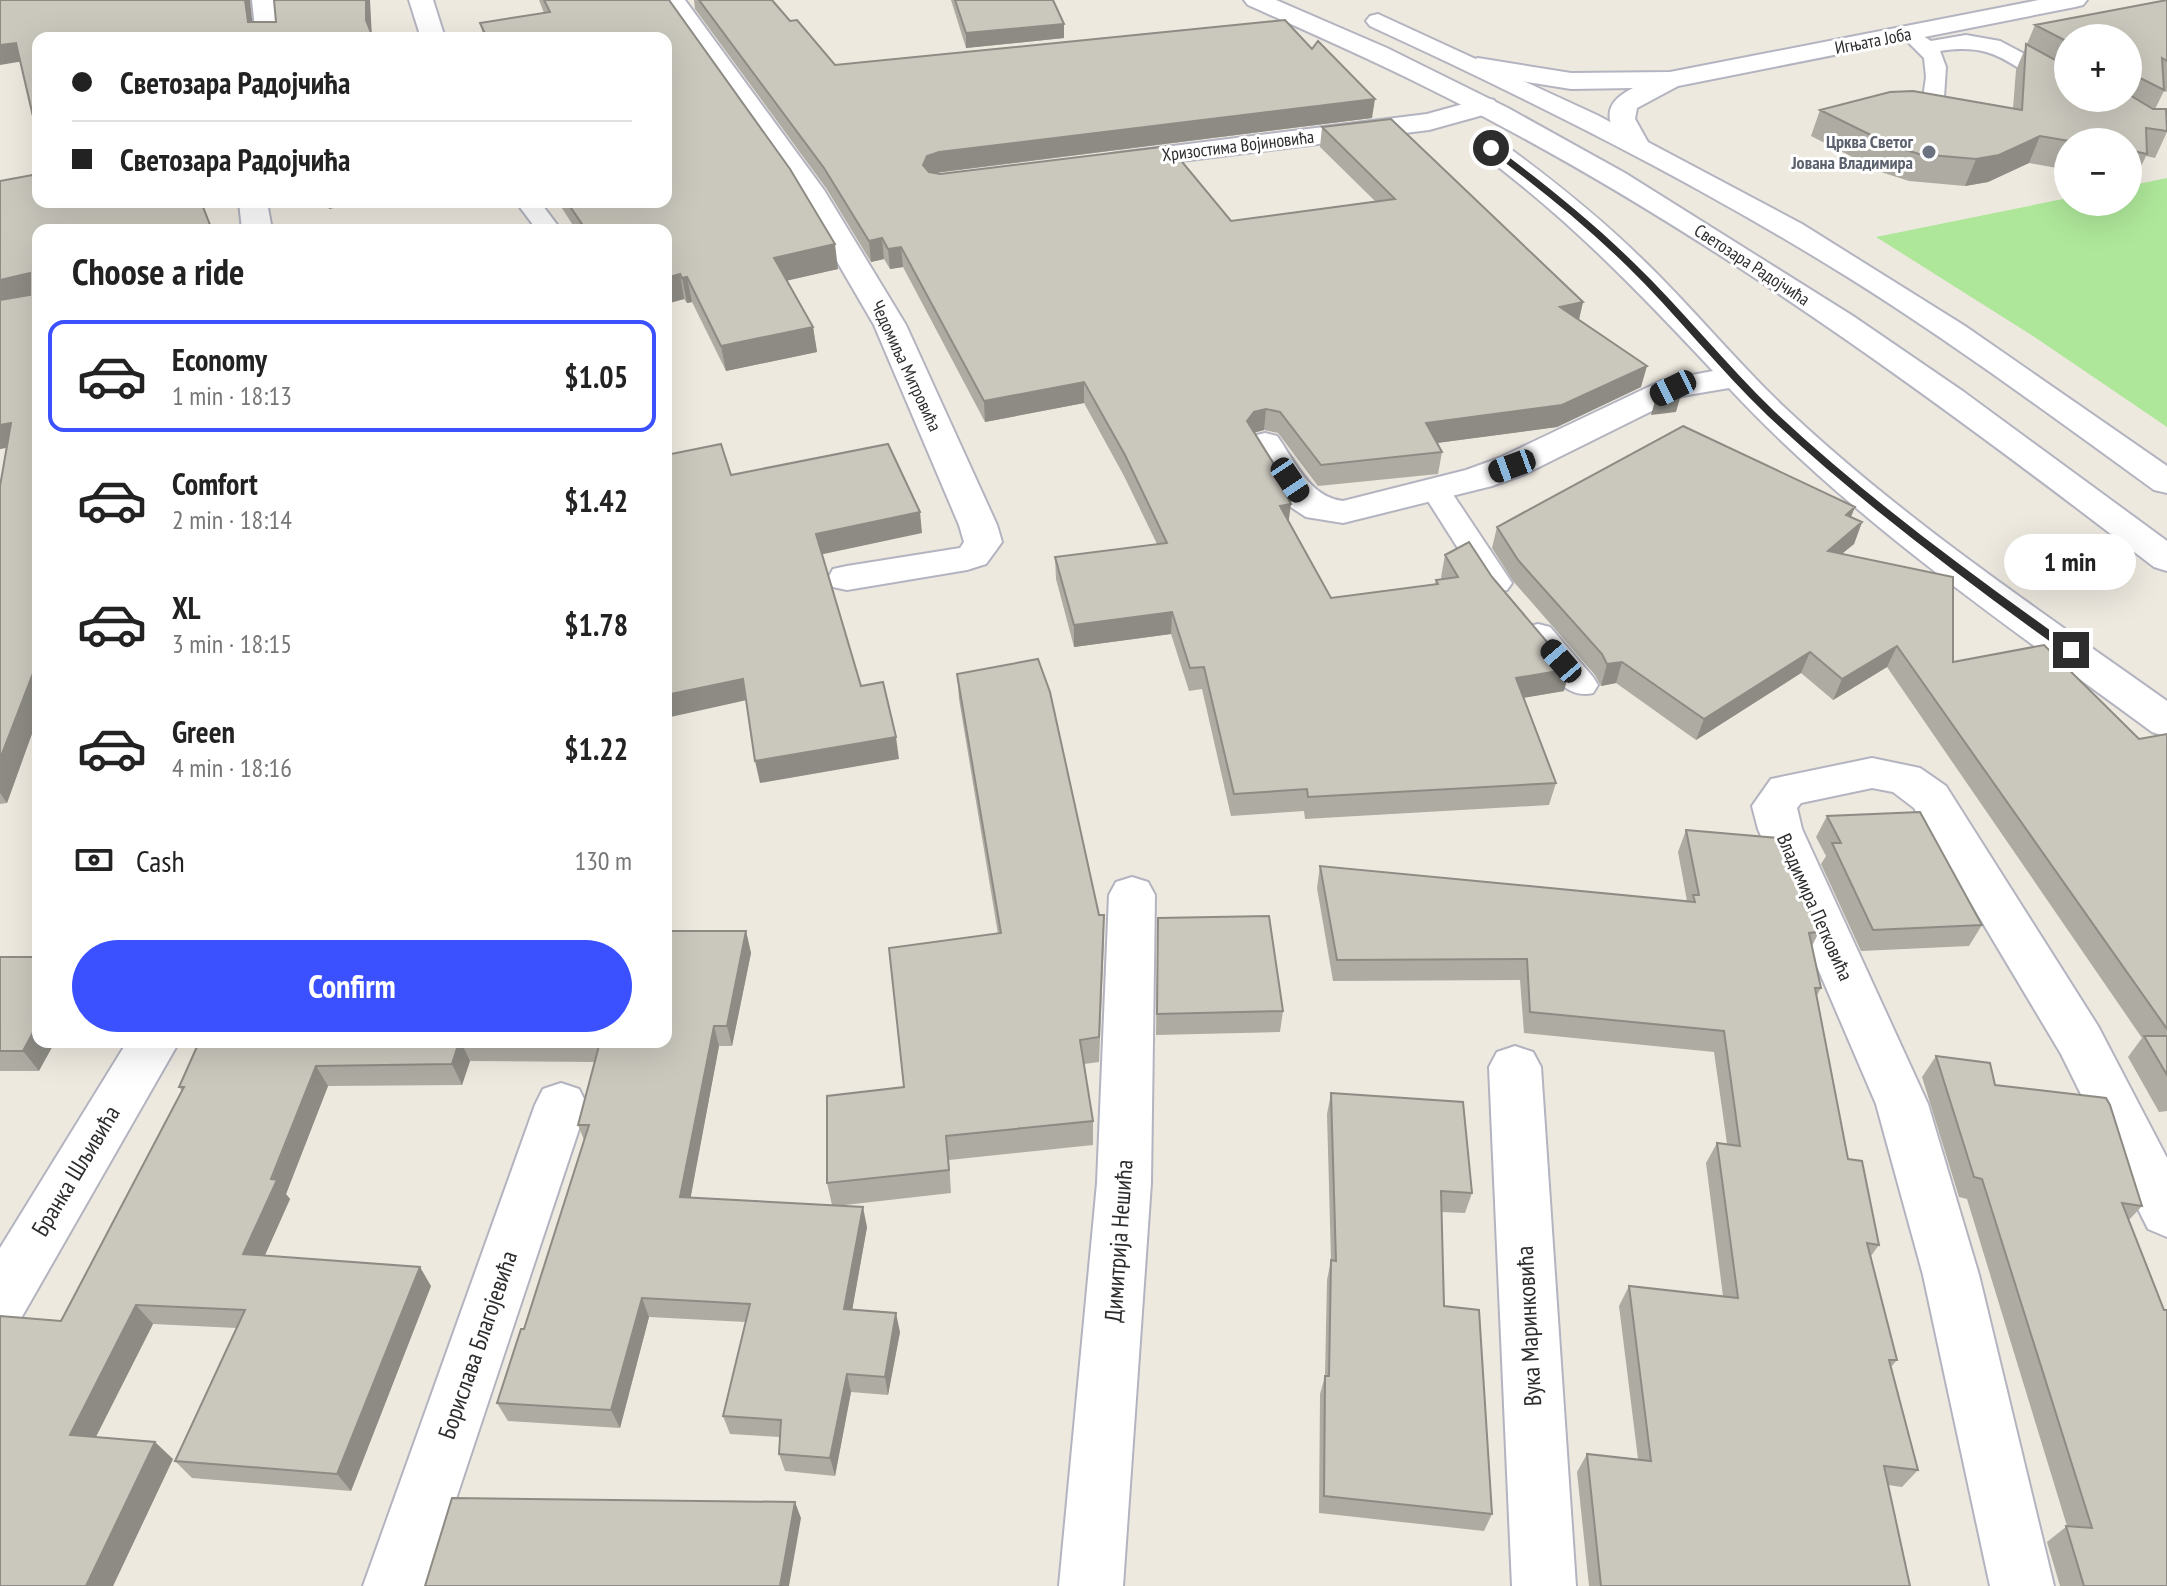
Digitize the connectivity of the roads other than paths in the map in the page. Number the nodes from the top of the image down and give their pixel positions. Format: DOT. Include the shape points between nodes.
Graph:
graph roads {
  1 [pos="264,0"];
  2 [pos="421,0"];
  3 [pos="673,0"];
  4 [pos="1256,0"];
  5 [pos="2075,0"];
  6 [pos="1354,11"];
  7 [pos="1306,21"];
  8 [pos="1267,28"];
  9 [pos="267,32"];
  10 [pos="431,32"];
  11 [pos="1919,40"];
  12 [pos="1478,66"];
  13 [pos="2054,78"];
  14 [pos="1670,80"];
  15 [pos="1485,106"];
  16 [pos="1932,112"];
  17 [pos="1635,144"];
  18 [pos="1491,148"];
  19 [pos="1098,164"];
  20 [pos="1736,377"];
  21 [pos="1265,443"];
  22 [pos="2167,482"];
  23 [pos="1436,490"];
  24 [pos="2167,559"];
  25 [pos="847,578"];
  26 [pos="1581,685"];
  27 [pos="2167,722"];
  28 [pos="1132,895"];
  29 [pos="150,1048"];
  30 [pos="1515,1067"];
  31 [pos="561,1105"];
  32 [pos="2167,1212"];
  33 [pos="0,1301"];
  34 [pos="395,1586"];
  35 [pos="1091,1586"];
  36 [pos="1544,1586"];
  37 [pos="2022,1586"];
  1 -- 9 [label="street"];
  2 -- 10 [label="street"];
  3 -- 25 [label="street, Чедомиља Митровића" via="810,190 890,325 978,525 983,542 973,556"];
  4 -- 7 [label="street, Светозара Радојчића"];
  5 -- 11 [label="street, Игњата Јоба"];
  6 -- 12 [label="street"];
  7 -- 8 [label="street"];
  7 -- 15 [label="street, Светозара Радојчића"];
  11 -- 13 [label="lane" via="1993,45"];
  11 -- 14 [label="street, Игњата Јоба"];
  11 -- 16 [label="lane" via="1937,64"];
  12 -- 14 [label="street, Игњата Јоба" via="1571,81"];
  12 -- 17 [label="street"];
  14 -- 17 [label="street, Игњата Јоба" via="1627,102 1621,124"];
  15 -- 19 [label="street, Хризостима Војиновића" via="1429,122"];
  15 -- 24 [label="street, Светозара Радојчића" via="1634,191 1858,335 2018,445"];
  17 -- 22 [label="street" via="1923,312"];
  18 -- 20 [label="street" via="1548,190 1630,264"];
  20 -- 23 [label="street" via="1673,388 1512,466"];
  20 -- 27 [label="street" via="1814,451 1946,561"];
  21 -- 23 [label="street" via="1302,498 1319,509 1343,512"];
  23 -- 26 [label="lane" via="1515,608"];
  28 -- 35 [label="street, Димитрија Нешића" via="1124,1183"];
  29 -- 33 [label="street, Бранка Шљивића"];
  30 -- 36 [label="street, Вука Маринковића"];
  31 -- 34 [label="street, Борислава Благојевића"];
  32 -- 37 [label="street, Владимира Петковића" via="2080,1041 1930,797 1905,779 1872,773 1787,790 1774,806 1780,829 1902,1104 1951,1275"];
}
